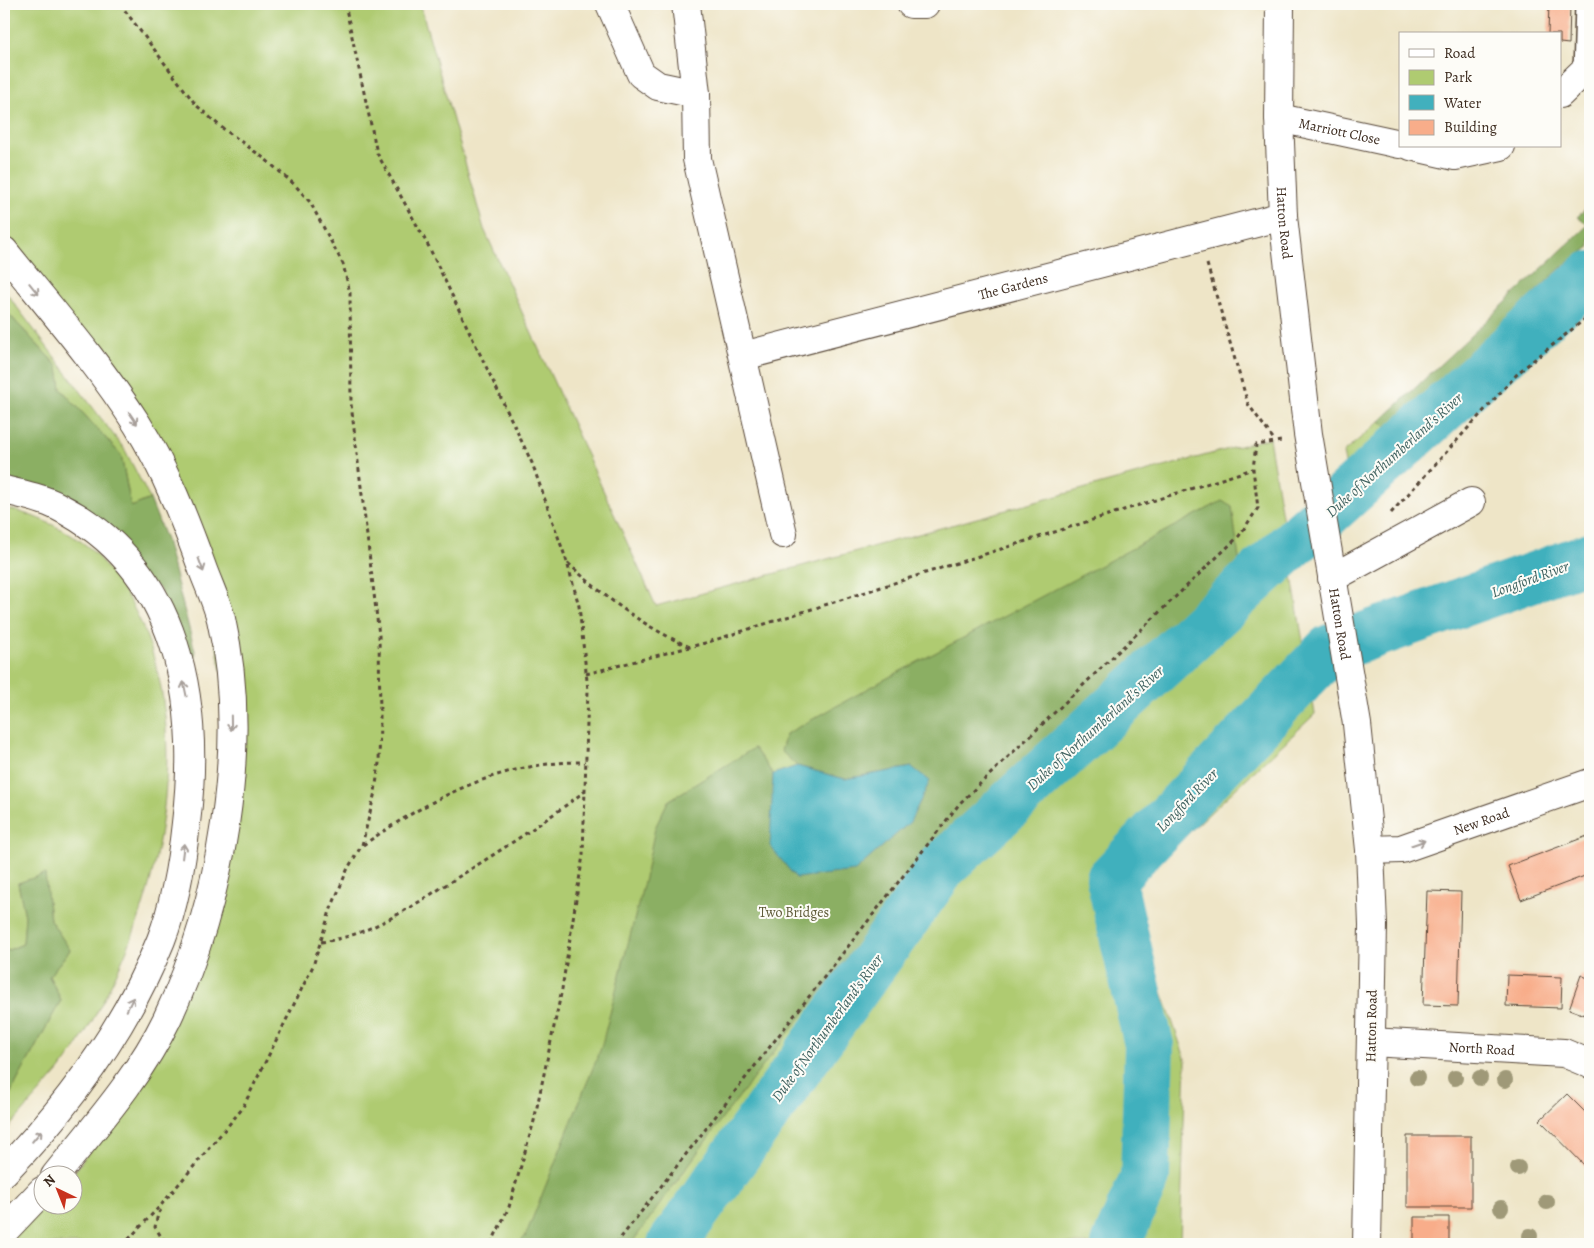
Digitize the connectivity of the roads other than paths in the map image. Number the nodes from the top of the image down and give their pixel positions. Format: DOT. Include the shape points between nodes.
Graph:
graph roads {
  1 [pos="610,4"];
  2 [pos="686,4"];
  3 [pos="911,4"];
  4 [pos="925,4"];
  5 [pos="1280,4"];
  6 [pos="1583,4"];
  7 [pos="1586,69"];
  8 [pos="1562,92"];
  9 [pos="696,94"];
  10 [pos="1279,118"];
  11 [pos="1399,144"];
  12 [pos="1420,148"];
  13 [pos="1492,148"];
  14 [pos="1283,216"];
  15 [pos="4,251"];
  16 [pos="743,356"];
  17 [pos="4,490"];
  18 [pos="1472,502"];
  19 [pos="782,534"];
  20 [pos="1330,570"];
  21 [pos="1590,783"];
  22 [pos="1370,850"];
  23 [pos="1371,1042"];
  24 [pos="1590,1064"];
  25 [pos="63,1166"];
  26 [pos="4,1172"];
  27 [pos="32,1202"];
  28 [pos="4,1231"];
  29 [pos="1367,1244"];
  1 -- 9 [label="main road" via="641,74 658,86"];
  2 -- 9 [label="main road"];
  3 -- 4 [label="main road"];
  5 -- 10 [label="main road, Hatton Road"];
  6 -- 7 [label="lane"];
  7 -- 8 [label="main road"];
  9 -- 16 [label="main road" via="697,159"];
  10 -- 11 [label="main road, Marriott Close"];
  10 -- 14 [label="main road, Hatton Road"];
  12 -- 13 [label="main road" via="1455,156"];
  14 -- 16 [label="main road, The Gardens"];
  14 -- 20 [label="main road, Hatton Road" via="1310,447"];
  15 -- 25 [label="main road, one-way" via="109,383 162,469 221,618 230,674 232,747 224,827 215,884 200,940 166,1021 128,1085"];
  16 -- 19 [label="main road"];
  26 -- 17 [label="main road, one-way" via="75,1091 125,1015 162,939 182,863 191,746 186,694 172,636 156,599 136,568 112,544 58,506"];
  18 -- 20 [label="main road"];
  20 -- 22 [label="main road, Hatton Road" via="1357,724"];
  22 -- 21 [label="main road, New Road, one-way" via="1401,849"];
  22 -- 23 [label="main road, Hatton Road" via="1373,925"];
  23 -- 24 [label="main road, North Road" via="1564,1053"];
  23 -- 29 [label="main road, Hatton Road"];
  27 -- 28 [label="main road"];
}
